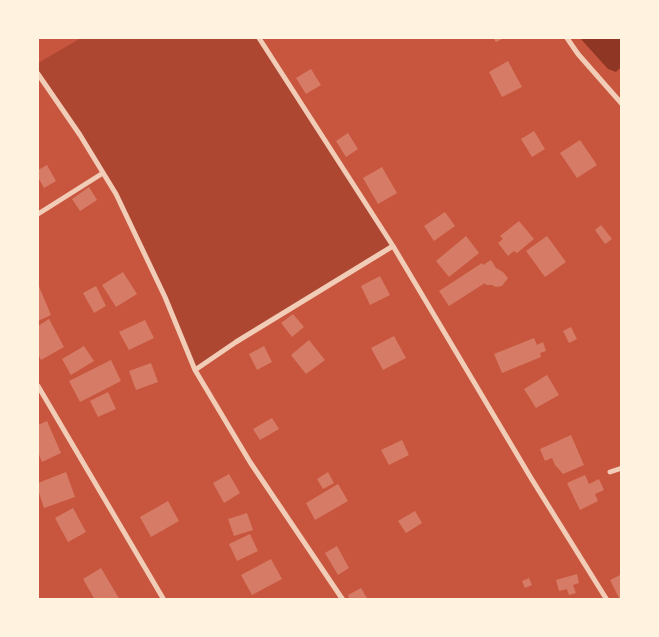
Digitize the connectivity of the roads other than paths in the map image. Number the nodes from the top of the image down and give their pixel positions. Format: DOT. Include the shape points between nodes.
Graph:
graph roads {
  1 [pos="259,38"];
  2 [pos="567,38"];
  3 [pos="38,74"];
  4 [pos="622,104"];
  5 [pos="103,173"];
  6 [pos="38,214"];
  7 [pos="393,246"];
  8 [pos="195,370"];
  9 [pos="38,386"];
  10 [pos="622,468"];
  11 [pos="610,472"];
  12 [pos="164,600"];
  13 [pos="343,600"];
  14 [pos="607,600"];
  1 -- 7 [label="street"];
  2 -- 4 [label="street"];
  3 -- 5 [label="street"];
  5 -- 6 [label="street"];
  5 -- 8 [label="street" via="165,297"];
  7 -- 8 [label="street"];
  7 -- 14 [label="street"];
  8 -- 13 [label="street" via="250,462"];
  9 -- 12 [label="street"];
  10 -- 11 [label="street"];
}
